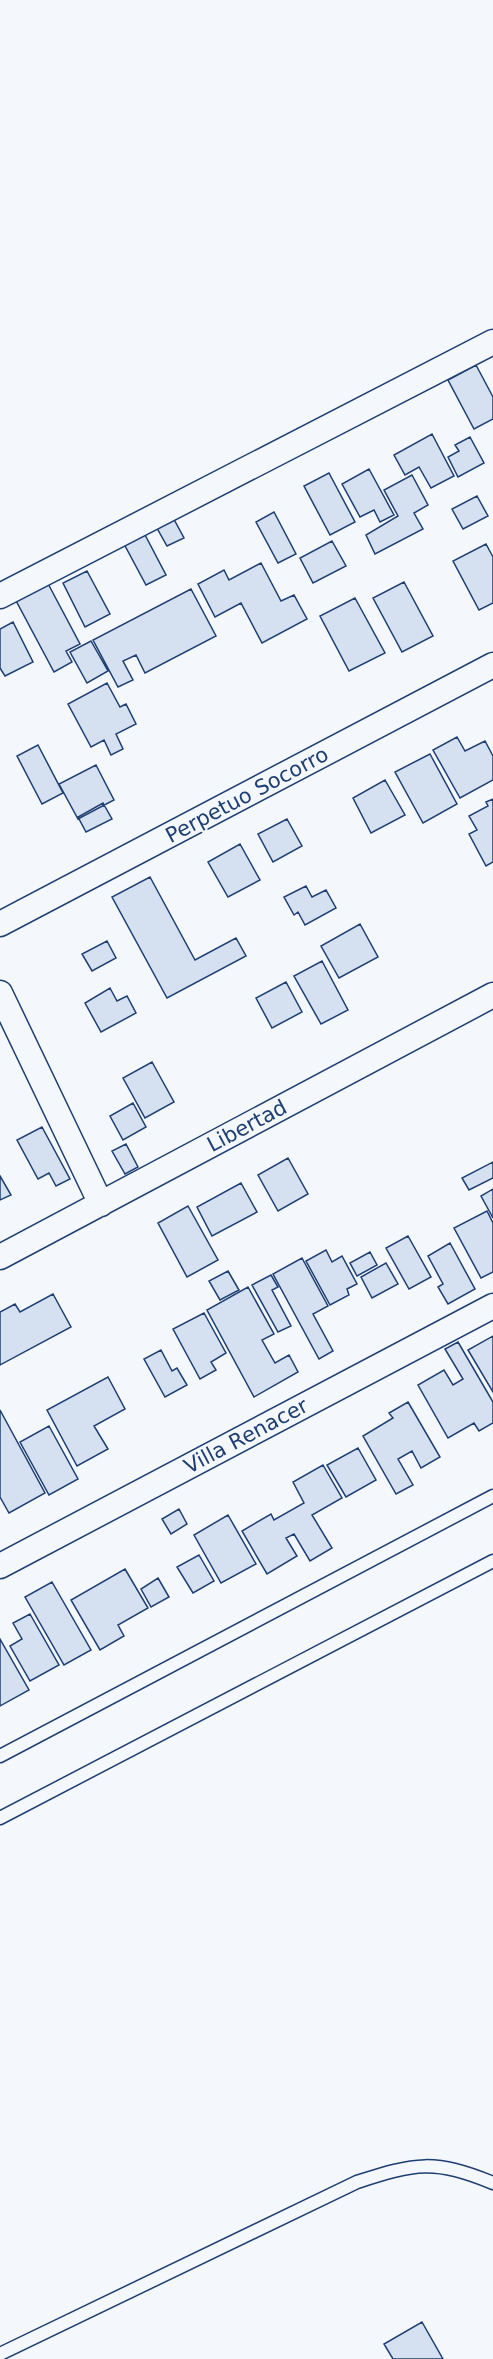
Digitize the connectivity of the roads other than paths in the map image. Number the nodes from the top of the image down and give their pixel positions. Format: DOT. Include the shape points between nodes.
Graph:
graph roads {
  1 [pos="493,342"];
  2 [pos="0,596"];
  3 [pos="493,665"];
  4 [pos="0,924"];
  5 [pos="0,993"];
  6 [pos="493,995"];
  7 [pos="101,1204"];
  8 [pos="0,1257"];
  9 [pos="493,1306"];
  10 [pos="493,1496"];
  11 [pos="493,1561"];
  12 [pos="0,1566"];
  13 [pos="0,1756"];
  14 [pos="0,1818"];
  15 [pos="493,2183"];
  16 [pos="0,2354"];
  1 -- 2 [label="street"];
  3 -- 4 [label="street, Perpetuo Socorro"];
  5 -- 7 [label="street"];
  6 -- 7 [label="street, Libertad"];
  7 -- 8 [label="street, Libertad"];
  9 -- 12 [label="street, Villa Renacer"];
  10 -- 13 [label="lane"];
  11 -- 14 [label="lane"];
  15 -- 16 [label="lane" via="458,2169 424,2165 357,2182"];
}
